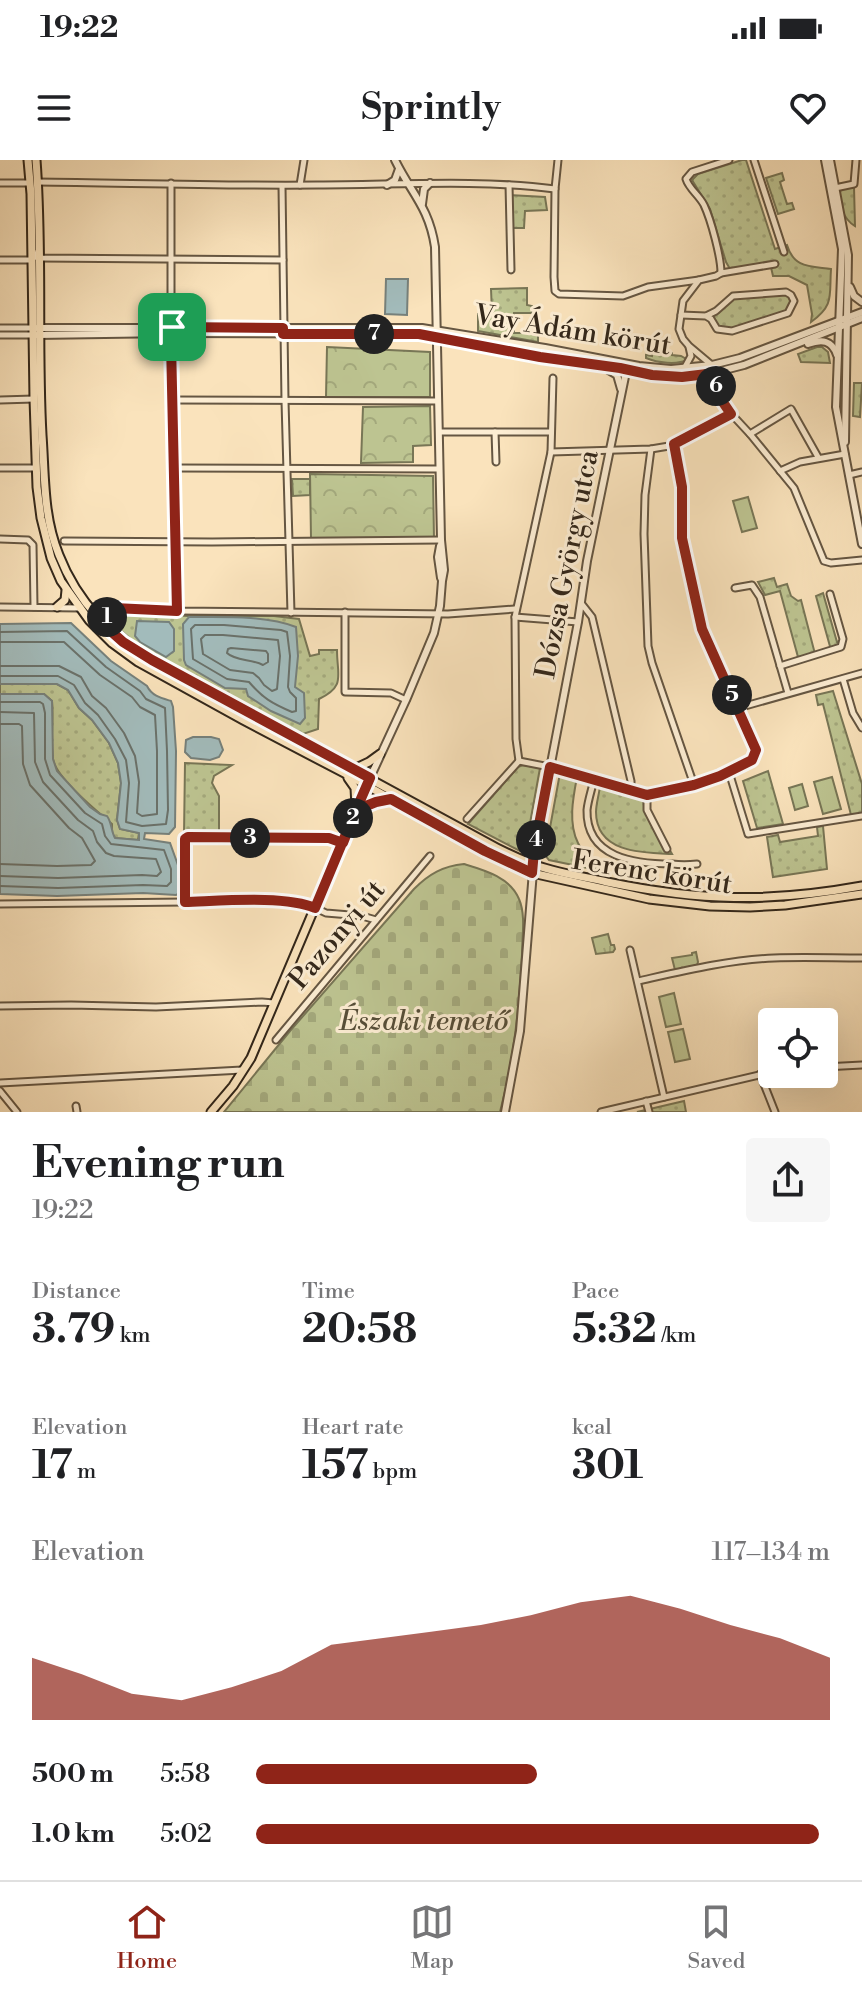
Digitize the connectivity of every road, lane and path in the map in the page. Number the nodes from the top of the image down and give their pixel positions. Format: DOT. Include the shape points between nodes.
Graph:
graph roads {
  1 [pos="28,160"];
  2 [pos="36,160"];
  3 [pos="304,160"];
  4 [pos="395,160"];
  5 [pos="558,160"];
  6 [pos="729,160"];
  7 [pos="754,160"];
  8 [pos="828,160"];
  9 [pos="856,160"];
  10 [pos="399,169"];
  11 [pos="0,183"];
  12 [pos="34,183"];
  13 [pos="171,183"];
  14 [pos="408,183"];
  15 [pos="430,183"];
  16 [pos="282,185"];
  17 [pos="300,185"];
  18 [pos="387,185"];
  19 [pos="509,185"];
  20 [pos="834,188"];
  21 [pos="555,189"];
  22 [pos="422,204"];
  23 [pos="784,252"];
  24 [pos="171,258"];
  25 [pos="36,259"];
  26 [pos="0,260"];
  27 [pos="283,260"];
  28 [pos="775,264"];
  29 [pos="511,270"];
  30 [pos="721,273"];
  31 [pos="699,280"];
  32 [pos="849,280"];
  33 [pos="681,282"];
  34 [pos="689,292"];
  35 [pos="862,302"];
  36 [pos="862,312"];
  37 [pos="681,315"];
  38 [pos="706,316"];
  39 [pos="862,318"];
  40 [pos="843,323"];
  41 [pos="0,328"];
  42 [pos="172,330"];
  43 [pos="37,331"];
  44 [pos="283,331"];
  45 [pos="156,333"];
  46 [pos="437,334"];
  47 [pos="0,335"];
  48 [pos="689,346"];
  49 [pos="775,353"];
  50 [pos="171,355"];
  51 [pos="838,358"];
  52 [pos="602,366"];
  53 [pos="627,366"];
  54 [pos="684,368"];
  55 [pos="716,370"];
  56 [pos="553,378"];
  57 [pos="621,390"];
  58 [pos="34,399"];
  59 [pos="0,400"];
  60 [pos="172,400"];
  61 [pos="285,401"];
  62 [pos="438,401"];
  63 [pos="731,414"];
  64 [pos="439,432"];
  65 [pos="495,432"];
  66 [pos="551,432"];
  67 [pos="750,434"];
  68 [pos="674,444"];
  69 [pos="651,449"];
  70 [pos="610,450"];
  71 [pos="551,452"];
  72 [pos="845,452"];
  73 [pos="818,457"];
  74 [pos="496,462"];
  75 [pos="0,468"];
  76 [pos="36,468"];
  77 [pos="174,468"];
  78 [pos="288,469"];
  79 [pos="439,469"];
  80 [pos="780,471"];
  81 [pos="862,472"];
  82 [pos="849,475"];
  83 [pos="0,539"];
  84 [pos="441,540"];
  85 [pos="64,541"];
  86 [pos="175,541"];
  87 [pos="289,541"];
  88 [pos="862,544"];
  89 [pos="862,560"];
  90 [pos="65,588"];
  91 [pos="735,588"];
  92 [pos="830,594"];
  93 [pos="581,603"];
  94 [pos="0,607"];
  95 [pos="34,607"];
  96 [pos="57,607"];
  97 [pos="80,608"];
  98 [pos="90,608"];
  99 [pos="114,608"];
  100 [pos="515,609"];
  101 [pos="177,611"];
  102 [pos="345,612"];
  103 [pos="291,613"];
  104 [pos="439,614"];
  105 [pos="515,617"];
  106 [pos="578,622"];
  107 [pos="105,626"];
  108 [pos="780,666"];
  109 [pos="158,669"];
  110 [pos="862,673"];
  111 [pos="175,678"];
  112 [pos="843,679"];
  113 [pos="788,693"];
  114 [pos="406,700"];
  115 [pos="738,708"];
  116 [pos="862,728"];
  117 [pos="380,754"];
  118 [pos="519,761"];
  119 [pos="550,767"];
  120 [pos="354,769"];
  121 [pos="729,772"];
  122 [pos="344,773"];
  123 [pos="594,779"];
  124 [pos="368,782"];
  125 [pos="694,785"];
  126 [pos="631,791"];
  127 [pos="647,795"];
  128 [pos="391,799"];
  129 [pos="356,810"];
  130 [pos="862,816"];
  131 [pos="467,819"];
  132 [pos="343,843"];
  133 [pos="667,849"];
  134 [pos="430,856"];
  135 [pos="697,864"];
  136 [pos="533,868"];
  137 [pos="862,886"];
  138 [pos="862,894"];
  139 [pos="185,902"];
  140 [pos="0,904"];
  141 [pos="315,908"];
  142 [pos="376,920"];
  143 [pos="630,950"];
  144 [pos="862,958"];
  145 [pos="638,981"];
  146 [pos="275,1003"];
  147 [pos="0,1006"];
  148 [pos="276,1040"];
  149 [pos="862,1065"];
  150 [pos="838,1066"];
  151 [pos="244,1070"];
  152 [pos="758,1074"];
  153 [pos="0,1083"];
  154 [pos="766,1088"];
  155 [pos="0,1091"];
  156 [pos="664,1097"];
  157 [pos="646,1101"];
  158 [pos="17,1112"];
  159 [pos="211,1112"];
  160 [pos="505,1112"];
  161 [pos="601,1112"];
  162 [pos="649,1112"];
  163 [pos="775,1112"];
  1 -- 12 [label="main road"];
  2 -- 12 [label="main road"];
  3 -- 17 [label="street"];
  4 -- 10 [label="street"];
  5 -- 21 [label="street"];
  6 -- 30 [label="street" via="686,179 706,210"];
  7 -- 23 [label="street"];
  8 -- 20 [label="street"];
  8 -- 40 [label="street" via="842,249"];
  9 -- 20 [label="street" via="854,184"];
  10 -- 14 [label="street"];
  10 -- 18 [label="street"];
  11 -- 12 [label="street"];
  12 -- 13 [label="street"];
  12 -- 25 [label="main road"];
  12 -- 25 [label="main road"];
  13 -- 16 [label="street"];
  13 -- 24 [label="street"];
  14 -- 15 [label="street"];
  14 -- 18 [label="street"];
  14 -- 22 [label="street"];
  15 -- 19 [label="street"];
  15 -- 22 [label="street"];
  16 -- 17 [label="street"];
  16 -- 27 [label="street"];
  17 -- 18 [label="street"];
  19 -- 21 [label="street"];
  19 -- 29 [label="street"];
  20 -- 32 [label="street" via="847,242"];
  21 -- 33 [label="street" via="554,287 559,294 623,296"];
  22 -- 46 [label="street" via="435,247"];
  24 -- 25 [label="street"];
  24 -- 27 [label="street"];
  24 -- 42 [label="street"];
  25 -- 26 [label="street"];
  25 -- 43 [label="main road"];
  27 -- 44 [label="street"];
  28 -- 30 [label="street"];
  30 -- 31 [label="street"];
  31 -- 33 [label="street"];
  31 -- 34 [label="street"];
  32 -- 35 [label="street"];
  32 -- 40 [label="street"];
  33 -- 34 [label="street"];
  34 -- 37 [label="street"];
  36 -- 40 [label="street"];
  37 -- 38 [label="street"];
  37 -- 48 [label="street" via="679,329"];
  38 -- 38 [label="street" via="717,329 732,331 788,313 794,301 786,292 733,296"];
  39 -- 40 [label="street"];
  40 -- 49 [label="street, Vay Ádám körút"];
  40 -- 51 [label="street"];
  40 -- 55 [label="street, Vay Ádám körút"];
  40 -- 72 [label="street"];
  41 -- 43 [label="street"];
  42 -- 43 [label="street"];
  42 -- 44 [label="street"];
  42 -- 45 [label="street"];
  42 -- 50 [label="street"];
  43 -- 45 [label="street"];
  43 -- 47 [label="street"];
  43 -- 58 [label="main road"];
  43 -- 98 [label="main road" via="47,513 58,555"];
  44 -- 46 [label="street"];
  44 -- 61 [label="street"];
  45 -- 50 [label="street"];
  46 -- 52 [label="street, Vay Ádám körút"];
  46 -- 53 [label="street, Vay Ádám körút"];
  46 -- 62 [label="street"];
  48 -- 54 [label="street" via="691,356"];
  48 -- 55 [label="street"];
  49 -- 51 [label="street" via="825,340"];
  49 -- 55 [label="street, Vay Ádám körút"];
  50 -- 60 [label="street"];
  51 -- 72 [label="street" via="836,407"];
  52 -- 53 [label="street, Vay Ádám körút"];
  52 -- 57 [label="street" via="617,375"];
  53 -- 54 [label="street, Vay Ádám körút"];
  53 -- 55 [label="street, Vay Ádám körút" via="667,377"];
  53 -- 57 [label="street, Dózsa György utca"];
  54 -- 55 [label="street, Vay Ádám körút"];
  55 -- 63 [label="street" via="718,395"];
  56 -- 66 [label="street"];
  57 -- 70 [label="street, Dózsa György utca"];
  58 -- 59 [label="street"];
  58 -- 76 [label="main road"];
  60 -- 61 [label="street"];
  60 -- 77 [label="street"];
  61 -- 62 [label="street"];
  61 -- 78 [label="street"];
  62 -- 64 [label="street"];
  63 -- 67 [label="street"];
  63 -- 68 [label="street"];
  64 -- 65 [label="street"];
  64 -- 79 [label="street"];
  65 -- 66 [label="street"];
  65 -- 74 [label="street"];
  66 -- 71 [label="street"];
  67 -- 73 [label="street" via="791,409"];
  67 -- 80 [label="street"];
  68 -- 69 [label="street"];
  68 -- 115 [label="street" via="682,487 682,538 694,597 702,629"];
  69 -- 70 [label="street"];
  69 -- 125 [label="street" via="644,534 648,646"];
  70 -- 71 [label="street"];
  70 -- 93 [label="street, Dózsa György utca"];
  71 -- 100 [label="street"];
  72 -- 73 [label="street"];
  72 -- 82 [label="street"];
  73 -- 80 [label="street"];
  75 -- 76 [label="street"];
  76 -- 90 [label="main road" via="45,538"];
  77 -- 78 [label="street"];
  77 -- 86 [label="street"];
  78 -- 79 [label="street"];
  78 -- 87 [label="street"];
  79 -- 84 [label="street"];
  80 -- 89 [label="street" via="799,499 824,561"];
  81 -- 82 [label="street"];
  82 -- 88 [label="street"];
  83 -- 95 [label="street" via="28,540 34,548"];
  84 -- 87 [label="street"];
  84 -- 104 [label="street"];
  85 -- 86 [label="street"];
  86 -- 87 [label="street"];
  86 -- 101 [label="street"];
  87 -- 103 [label="street"];
  90 -- 96 [label="main road" via="65,600"];
  90 -- 97 [label="main road"];
  91 -- 108 [label="street" via="755,588"];
  92 -- 108 [label="street" via="841,647"];
  93 -- 106 [label="street, Dózsa György utca"];
  93 -- 126 [label="street" via="592,617"];
  94 -- 95 [label="street"];
  95 -- 96 [label="street"];
  96 -- 97 [label="street"];
  97 -- 98 [label="street"];
  97 -- 109 [label="main road" via="112,643"];
  98 -- 99 [label="street"];
  98 -- 107 [label="main road"];
  99 -- 101 [label="street"];
  99 -- 107 [label="main road"];
  100 -- 104 [label="street"];
  100 -- 105 [label="street"];
  101 -- 103 [label="street"];
  102 -- 103 [label="street"];
  102 -- 104 [label="street"];
  102 -- 114 [label="street" via="345,692 391,693"];
  104 -- 114 [label="street"];
  105 -- 106 [label="street"];
  105 -- 118 [label="street"];
  106 -- 119 [label="street, Dózsa György utca"];
  107 -- 109 [label="main road"];
  108 -- 113 [label="street"];
  109 -- 111 [label="main road"];
  110 -- 112 [label="street"];
  111 -- 120 [label="main road"];
  111 -- 122 [label="main road"];
  112 -- 113 [label="street"];
  112 -- 116 [label="street"];
  113 -- 115 [label="street"];
  114 -- 117 [label="street"];
  115 -- 121 [label="street" via="756,750 752,760"];
  117 -- 120 [label="main road"];
  117 -- 124 [label="street"];
  118 -- 119 [label="street"];
  118 -- 131 [label="street"];
  119 -- 123 [label="street"];
  119 -- 136 [label="street, Dózsa György utca"];
  120 -- 124 [label="main road"];
  121 -- 125 [label="street"];
  121 -- 130 [label="street" via="748,834"];
  122 -- 124 [label="main road"];
  122 -- 129 [label="main road" via="355,788"];
  123 -- 126 [label="street"];
  123 -- 135 [label="street, Ferenc körút" via="589,826 608,852 635,862"];
  124 -- 128 [label="main road"];
  124 -- 129 [label="main road, Pazonyi út"];
  124 -- 136 [label="main road"];
  125 -- 127 [label="street"];
  126 -- 127 [label="street"];
  127 -- 133 [label="street" via="647,810"];
  128 -- 129 [label="main road"];
  128 -- 136 [label="main road" via="485,851"];
  129 -- 132 [label="main road, Pazonyi út"];
  132 -- 139 [label="street" via="329,838 188,837"];
  132 -- 141 [label="main road, Pazonyi út"];
  134 -- 142 [label="street, Pazonyi út"];
  136 -- 137 [label="main road, Ferenc körút" via="711,898 783,897"];
  136 -- 138 [label="main road, Ferenc körút" via="649,899 710,906 785,905"];
  136 -- 160 [label="street, Dózsa György utca" via="520,1031"];
  139 -- 140 [label="street"];
  139 -- 141 [label="street" via="286,901"];
  141 -- 142 [label="street"];
  141 -- 146 [label="main road, Pazonyi út"];
  142 -- 148 [label="street, Pazonyi út"];
  143 -- 145 [label="street"];
  144 -- 145 [label="street" via="741,961"];
  145 -- 156 [label="street"];
  146 -- 147 [label="street"];
  146 -- 151 [label="main road, Pazonyi út"];
  149 -- 150 [label="street"];
  151 -- 153 [label="street"];
  151 -- 159 [label="main road, Pazonyi út"];
  152 -- 156 [label="street"];
  154 -- 163 [label="street"];
  155 -- 158 [label="street"];
  156 -- 157 [label="street"];
  157 -- 161 [label="street"];
  157 -- 162 [label="street"];
}
